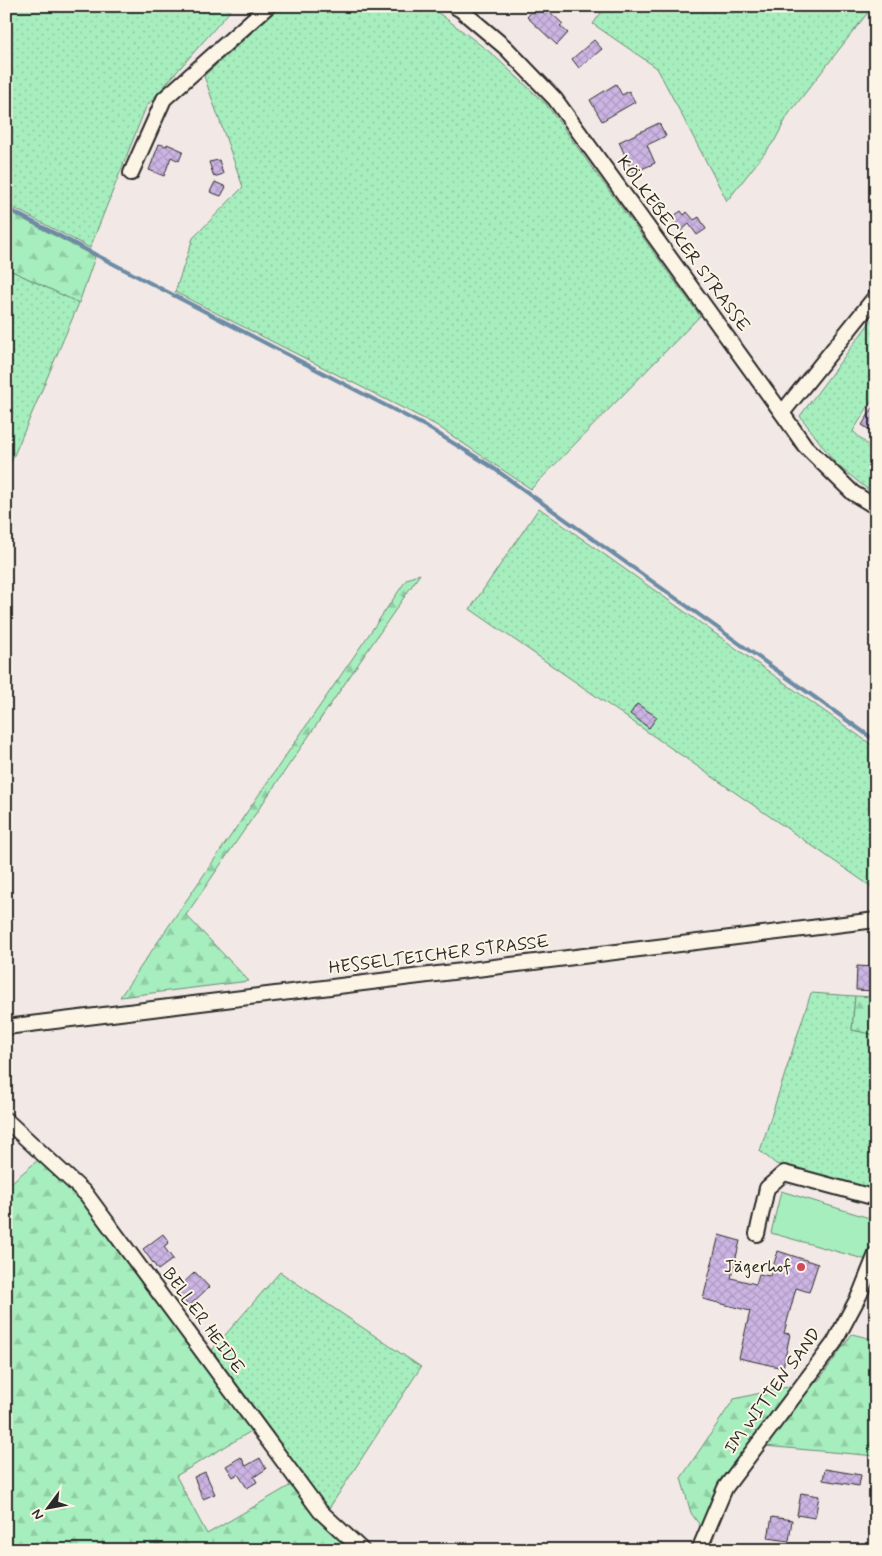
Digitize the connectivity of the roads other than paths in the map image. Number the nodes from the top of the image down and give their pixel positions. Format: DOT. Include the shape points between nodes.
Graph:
graph roads {
  1 [pos="268,6"];
  2 [pos="454,6"];
  3 [pos="131,173"];
  4 [pos="876,296"];
  5 [pos="782,413"];
  6 [pos="876,507"];
  7 [pos="876,920"];
  8 [pos="6,1027"];
  9 [pos="6,1120"];
  10 [pos="876,1198"];
  11 [pos="757,1234"];
  12 [pos="876,1254"];
  13 [pos="362,1550"];
  14 [pos="699,1550"];
  1 -- 3 [label="street" via="164,99"];
  2 -- 5 [label="street, KÖLKEBECKER STRASSE" via="506,48 555,99"];
  4 -- 5 [label="street"];
  5 -- 6 [label="street, KÖLKEBECKER STRASSE" via="805,446 853,493"];
  7 -- 8 [label="street, HESSELTEICHER STRASSE"];
  9 -- 13 [label="street, BELLER HEIDE" via="86,1194 320,1511"];
  10 -- 11 [label="street" via="784,1173 767,1188"];
  12 -- 14 [label="street, IM WITTEN SAND" via="860,1294 834,1343 725,1488"];
}
